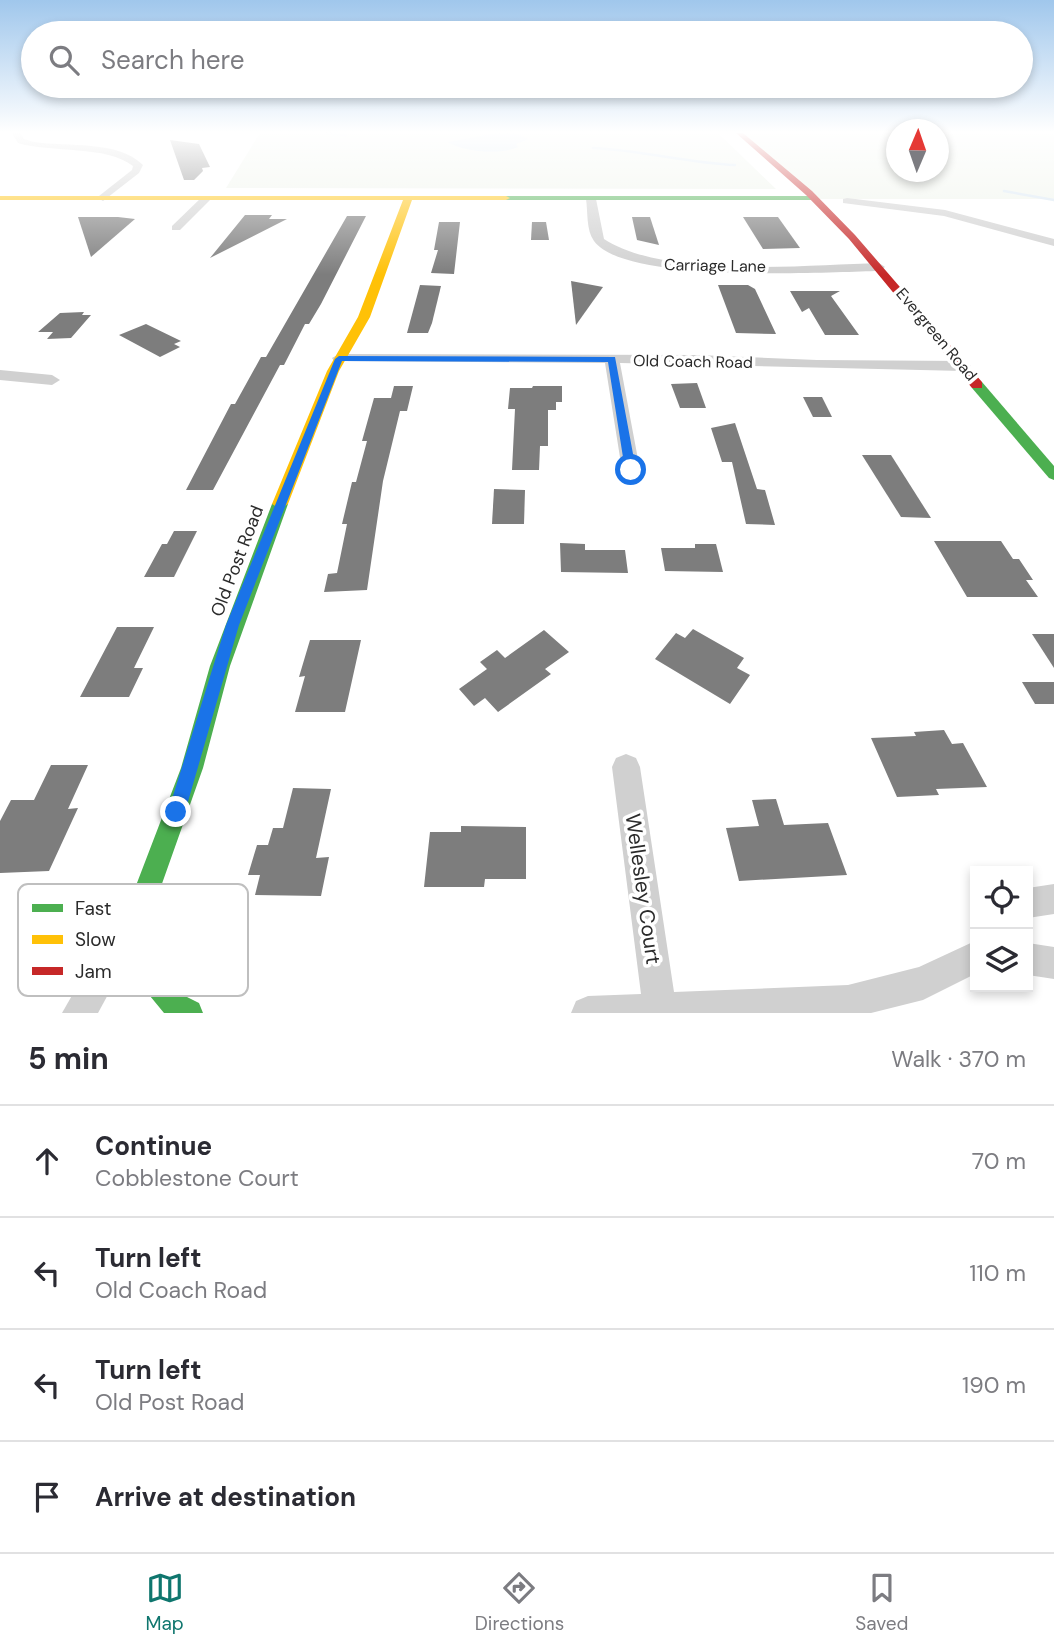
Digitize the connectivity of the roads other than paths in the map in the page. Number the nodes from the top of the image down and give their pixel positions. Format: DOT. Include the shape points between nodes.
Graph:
graph roads {
  1 [pos="125,180"];
  2 [pos="794,180"];
  3 [pos="0,198"];
  4 [pos="103,198"];
  5 [pos="206,198"];
  6 [pos="814,198"];
  7 [pos="408,199"];
  8 [pos="591,199"];
  9 [pos="847,201"];
  10 [pos="176,228"];
  11 [pos="1054,243"];
  12 [pos="879,267"];
  13 [pos="339,359"];
  14 [pos="612,359"];
  15 [pos="963,366"];
  16 [pos="0,375"];
  17 [pos="52,380"];
  18 [pos="631,470"];
  19 [pos="1054,475"];
  20 [pos="626,767"];
  21 [pos="149,884"];
  22 [pos="1054,899"];
  23 [pos="1033,902"];
  24 [pos="970,960"];
  25 [pos="1033,960"];
  26 [pos="1054,963"];
  27 [pos="89,996"];
  28 [pos="168,996"];
  29 [pos="660,1011"];
  30 [pos="79,1013"];
  31 [pos="189,1013"];
  32 [pos="588,1013"];
  1 -- 4 [label="street"];
  2 -- 6 [label="street, Evergreen Road"];
  3 -- 4 [label="street"];
  4 -- 5 [label="street"];
  5 -- 7 [label="street"];
  5 -- 10 [label="street"];
  6 -- 8 [label="street"];
  6 -- 12 [label="street, Evergreen Road"];
  7 -- 8 [label="street"];
  7 -- 13 [label="street, Old Post Road" via="364,317"];
  8 -- 12 [label="street, Carriage Lane" via="601,242 641,261 691,266"];
  9 -- 11 [label="street" via="945,213"];
  12 -- 15 [label="street, Evergreen Road"];
  13 -- 14 [label="street, Old Coach Road"];
  13 -- 21 [label="street, Old Post Road" via="233,625 192,768"];
  14 -- 15 [label="street, Old Coach Road"];
  14 -- 18 [label="street"];
  15 -- 19 [label="street, Evergreen Road"];
  16 -- 17 [label="street"];
  20 -- 29 [label="street, Wellesley Court"];
  22 -- 23 [label="street"];
  24 -- 29 [label="street" via="923,983 848,1002"];
  25 -- 26 [label="street"];
  27 -- 30 [label="street"];
  28 -- 31 [label="street, Old Post Road"];
  29 -- 32 [label="street"];
}
